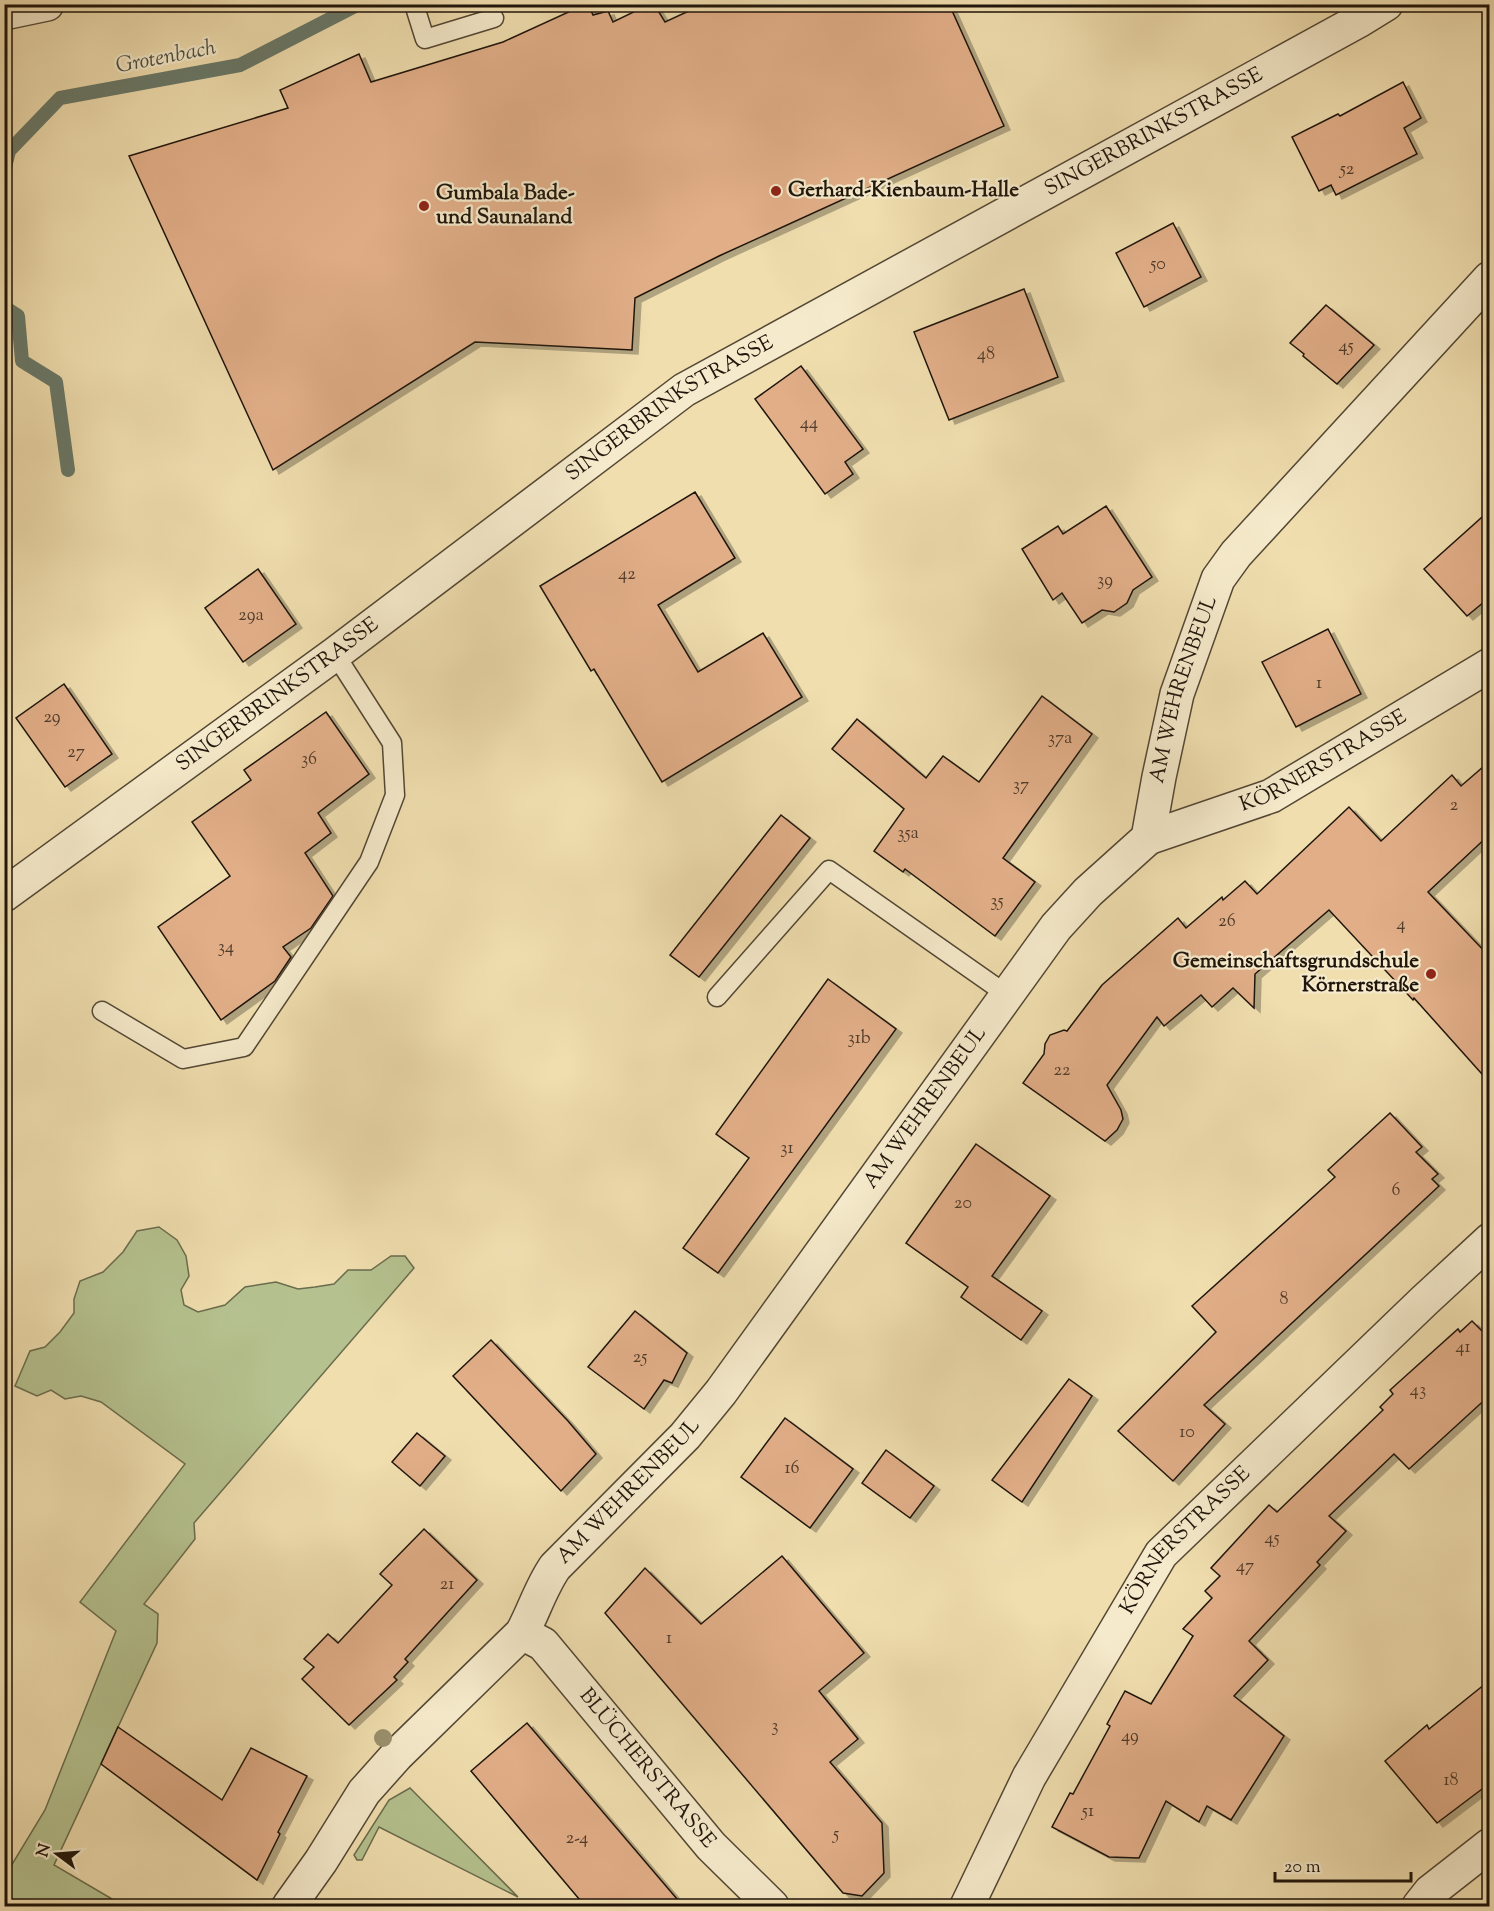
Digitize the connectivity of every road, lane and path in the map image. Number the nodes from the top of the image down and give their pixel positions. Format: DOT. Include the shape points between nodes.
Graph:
graph roads {
  1 [pos="47,4"];
  2 [pos="1365,10"];
  3 [pos="416,11"];
  4 [pos="4,13"];
  5 [pos="494,18"];
  6 [pos="1490,278"];
  7 [pos="335,654"];
  8 [pos="1490,665"];
  9 [pos="1148,838"];
  10 [pos="4,895"];
  11 [pos="1006,994"];
  12 [pos="717,997"];
  13 [pos="102,1011"];
  14 [pos="1490,1240"];
  15 [pos="522,1633"];
  16 [pos="1490,1845"];
  17 [pos="289,1906"];
  18 [pos="772,1906"];
  19 [pos="967,1906"];
  20 [pos="1419,1906"];
  1 -- 4 [label="street"];
  2 -- 7 [label="street, SINGERBRINKSTRASSE" via="684,390"];
  3 -- 5 [label="lane" via="425,39"];
  6 -- 9 [label="street, AM WEHRENBEUL" via="1236,554 1218,579 1177,694"];
  7 -- 10 [label="street, SINGERBRINKSTRASSE"];
  7 -- 13 [label="lane" via="392,743 395,795 369,862 244,1047 183,1059"];
  8 -- 9 [label="street, KÖRNERSTRASSE" via="1270,796"];
  9 -- 11 [label="street, AM WEHRENBEUL" via="1056,927"];
  11 -- 12 [label="lane" via="830,870"];
  11 -- 15 [label="street, AM WEHRENBEUL" via="721,1392 685,1436 555,1567"];
  14 -- 19 [label="street, KÖRNERSTRASSE" via="1161,1554 1029,1777"];
  15 -- 17 [label="street, AM WEHRENBEUL" via="364,1792"];
  15 -- 18 [label="street, BLÜCHERSTRASSE" via="543,1644 711,1846"];
  16 -- 20 [label="street" via="1430,1892"];
}
